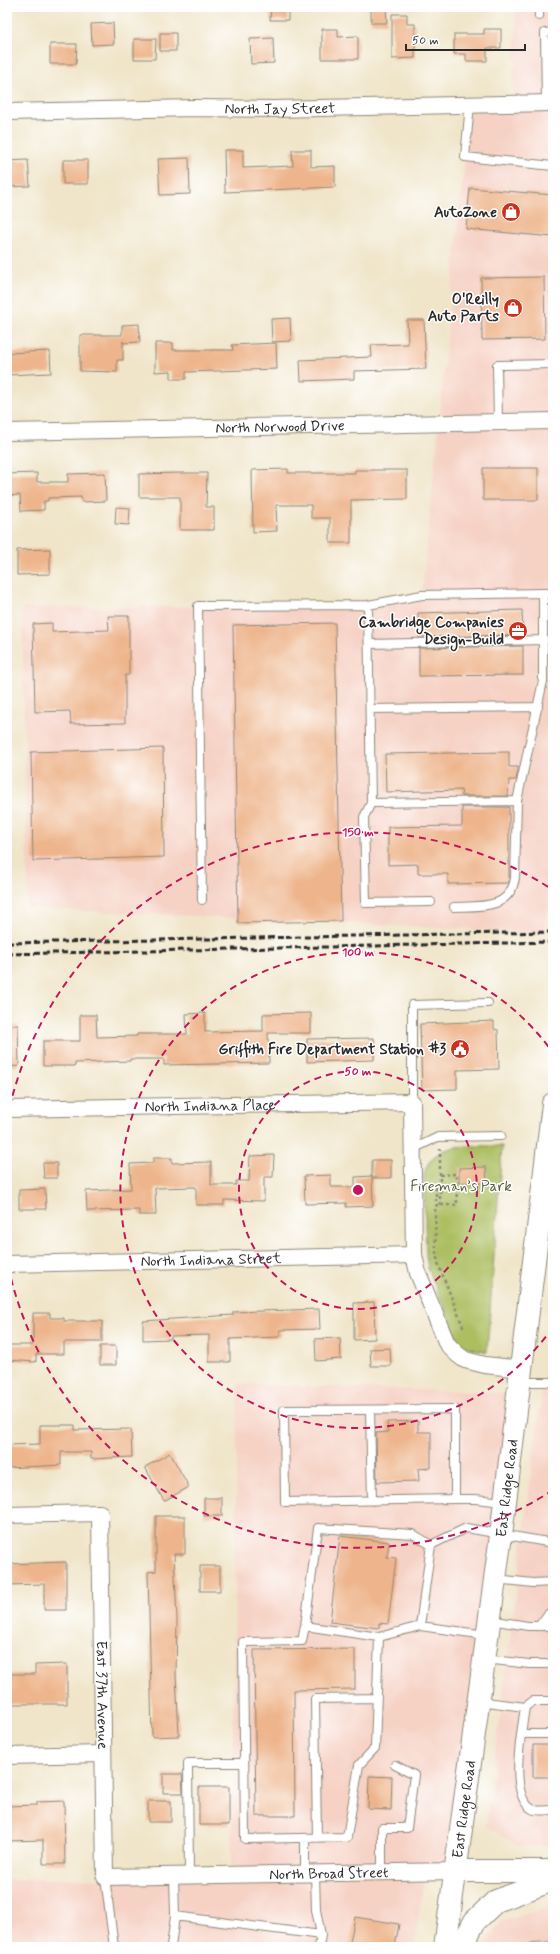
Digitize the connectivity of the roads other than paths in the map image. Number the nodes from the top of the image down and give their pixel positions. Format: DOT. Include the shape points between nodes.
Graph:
graph roads {
  1 [pos="539,7"];
  2 [pos="539,16"];
  3 [pos="553,32"];
  4 [pos="549,103"];
  5 [pos="470,105"];
  6 [pos="7,112"];
  7 [pos="553,166"];
  8 [pos="553,364"];
  9 [pos="553,421"];
  10 [pos="498,423"];
  11 [pos="7,432"];
  12 [pos="543,593"];
  13 [pos="553,593"];
  14 [pos="368,605"];
  15 [pos="544,640"];
  16 [pos="369,644"];
  17 [pos="538,707"];
  18 [pos="370,709"];
  19 [pos="517,801"];
  20 [pos="371,803"];
  21 [pos="202,900"];
  22 [pos="431,902"];
  23 [pos="454,907"];
  24 [pos="488,1003"];
  25 [pos="412,1102"];
  26 [pos="7,1109"];
  27 [pos="552,1114"];
  28 [pos="501,1136"];
  29 [pos="413,1149"];
  30 [pos="550,1152"];
  31 [pos="414,1255"];
  32 [pos="7,1264"];
  33 [pos="521,1375"];
  34 [pos="553,1382"];
  35 [pos="370,1410"];
  36 [pos="455,1499"];
  37 [pos="372,1501"];
  38 [pos="505,1502"];
  39 [pos="7,1515"];
  40 [pos="501,1535"];
  41 [pos="431,1544"];
  42 [pos="553,1544"];
  43 [pos="494,1578"];
  44 [pos="553,1582"];
  45 [pos="553,1614"];
  46 [pos="305,1626"];
  47 [pos="420,1626"];
  48 [pos="539,1626"];
  49 [pos="553,1626"];
  50 [pos="488,1628"];
  51 [pos="379,1637"];
  52 [pos="484,1659"];
  53 [pos="553,1664"];
  54 [pos="377,1698"];
  55 [pos="478,1701"];
  56 [pos="553,1701"];
  57 [pos="525,1707"];
  58 [pos="522,1734"];
  59 [pos="553,1734"];
  60 [pos="103,1754"];
  61 [pos="7,1756"];
  62 [pos="244,1762"];
  63 [pos="395,1766"];
  64 [pos="553,1810"];
  65 [pos="305,1838"];
  66 [pos="317,1838"];
  67 [pos="456,1871"];
  68 [pos="553,1871"];
  69 [pos="382,1873"];
  70 [pos="310,1874"];
  71 [pos="182,1876"];
  72 [pos="105,1877"];
  73 [pos="553,1880"];
  74 [pos="175,1916"];
  75 [pos="321,1935"];
  76 [pos="553,1946"];
  77 [pos="114,1947"];
  78 [pos="171,1947"];
  79 [pos="319,1947"];
  80 [pos="445,1947"];
  81 [pos="461,1947"];
  82 [pos="533,1947"];
  1 -- 2 [label="lane"];
  3 -- 4 [label="lane" via="545,33"];
  4 -- 5 [label="street, North Jay Street"];
  5 -- 6 [label="street, North Jay Street"];
  5 -- 7 [label="lane" via="465,157"];
  8 -- 10 [label="lane" via="497,365"];
  9 -- 10 [label="street, North Norwood Drive"];
  10 -- 11 [label="street, North Norwood Drive"];
  12 -- 13 [label="lane"];
  12 -- 14 [label="lane" via="422,594"];
  12 -- 15 [label="lane"];
  14 -- 16 [label="lane"];
  14 -- 21 [label="lane" via="198,606"];
  15 -- 16 [label="lane"];
  15 -- 17 [label="lane" via="544,670"];
  16 -- 18 [label="lane"];
  17 -- 18 [label="lane"];
  17 -- 19 [label="lane"];
  18 -- 20 [label="lane"];
  19 -- 20 [label="lane"];
  19 -- 23 [label="lane" via="515,878 510,894 494,905"];
  20 -- 22 [label="lane" via="364,817 366,903"];
  24 -- 25 [label="lane" via="412,1005"];
  25 -- 26 [label="street, North Indiana Place"];
  25 -- 29 [label="street"];
  27 -- 30 [label="main road, East Ridge Road"];
  28 -- 29 [label="lane" via="440,1137"];
  29 -- 31 [label="street"];
  30 -- 33 [label="main road, East Ridge Road"];
  31 -- 32 [label="street, North Indiana Street"];
  31 -- 33 [label="street" via="418,1273 447,1344 465,1360"];
  33 -- 34 [label="lane"];
  33 -- 38 [label="main road, East Ridge Road"];
  35 -- 36 [label="lane" via="455,1409"];
  35 -- 37 [label="lane"];
  35 -- 37 [label="lane" via="284,1410 285,1502"];
  36 -- 37 [label="lane"];
  36 -- 38 [label="lane"];
  38 -- 40 [label="main road, East Ridge Road"];
  39 -- 60 [label="street, East 37th Avenue" via="100,1513"];
  40 -- 41 [label="lane" via="466,1528"];
  40 -- 42 [label="lane"];
  40 -- 43 [label="main road, East Ridge Road"];
  41 -- 46 [label="lane" via="414,1534 318,1528"];
  41 -- 47 [label="lane"];
  43 -- 44 [label="lane" via="533,1583"];
  43 -- 50 [label="main road, East Ridge Road"];
  45 -- 48 [label="lane" via="548,1614"];
  46 -- 51 [label="lane"];
  46 -- 62 [label="lane" via="302,1641 243,1642"];
  47 -- 50 [label="lane"];
  47 -- 51 [label="lane"];
  48 -- 49 [label="lane"];
  48 -- 50 [label="lane"];
  50 -- 52 [label="main road, East Ridge Road"];
  51 -- 54 [label="lane"];
  52 -- 53 [label="lane"];
  52 -- 55 [label="main road, East Ridge Road"];
  54 -- 66 [label="lane" via="375,1748 359,1765 348,1837"];
  54 -- 66 [label="lane" via="315,1699"];
  55 -- 57 [label="lane"];
  55 -- 67 [label="main road, East Ridge Road"];
  56 -- 57 [label="lane" via="534,1701"];
  57 -- 58 [label="lane"];
  58 -- 59 [label="lane"];
  58 -- 64 [label="lane" via="518,1774 522,1795 530,1808"];
  60 -- 61 [label="street"];
  60 -- 72 [label="street, East 37th Avenue"];
  62 -- 65 [label="lane" via="245,1839"];
  62 -- 71 [label="lane" via="188,1764"];
  63 -- 69 [label="lane" via="414,1775 408,1828 382,1828"];
  65 -- 66 [label="lane"];
  65 -- 70 [label="lane"];
  67 -- 68 [label="main road, North Broad Street"];
  67 -- 69 [label="street, North Broad Street"];
  67 -- 80 [label="main road, East Ridge Road"];
  69 -- 70 [label="street, North Broad Street"];
  70 -- 71 [label="street, North Broad Street"];
  70 -- 75 [label="lane"];
  71 -- 72 [label="street, North Broad Street"];
  71 -- 74 [label="lane"];
  72 -- 77 [label="lane"];
  73 -- 81 [label="main road" via="496,1901 474,1922"];
  74 -- 75 [label="lane"];
  74 -- 78 [label="lane"];
  75 -- 79 [label="lane"];
  76 -- 82 [label="lane"];
}
